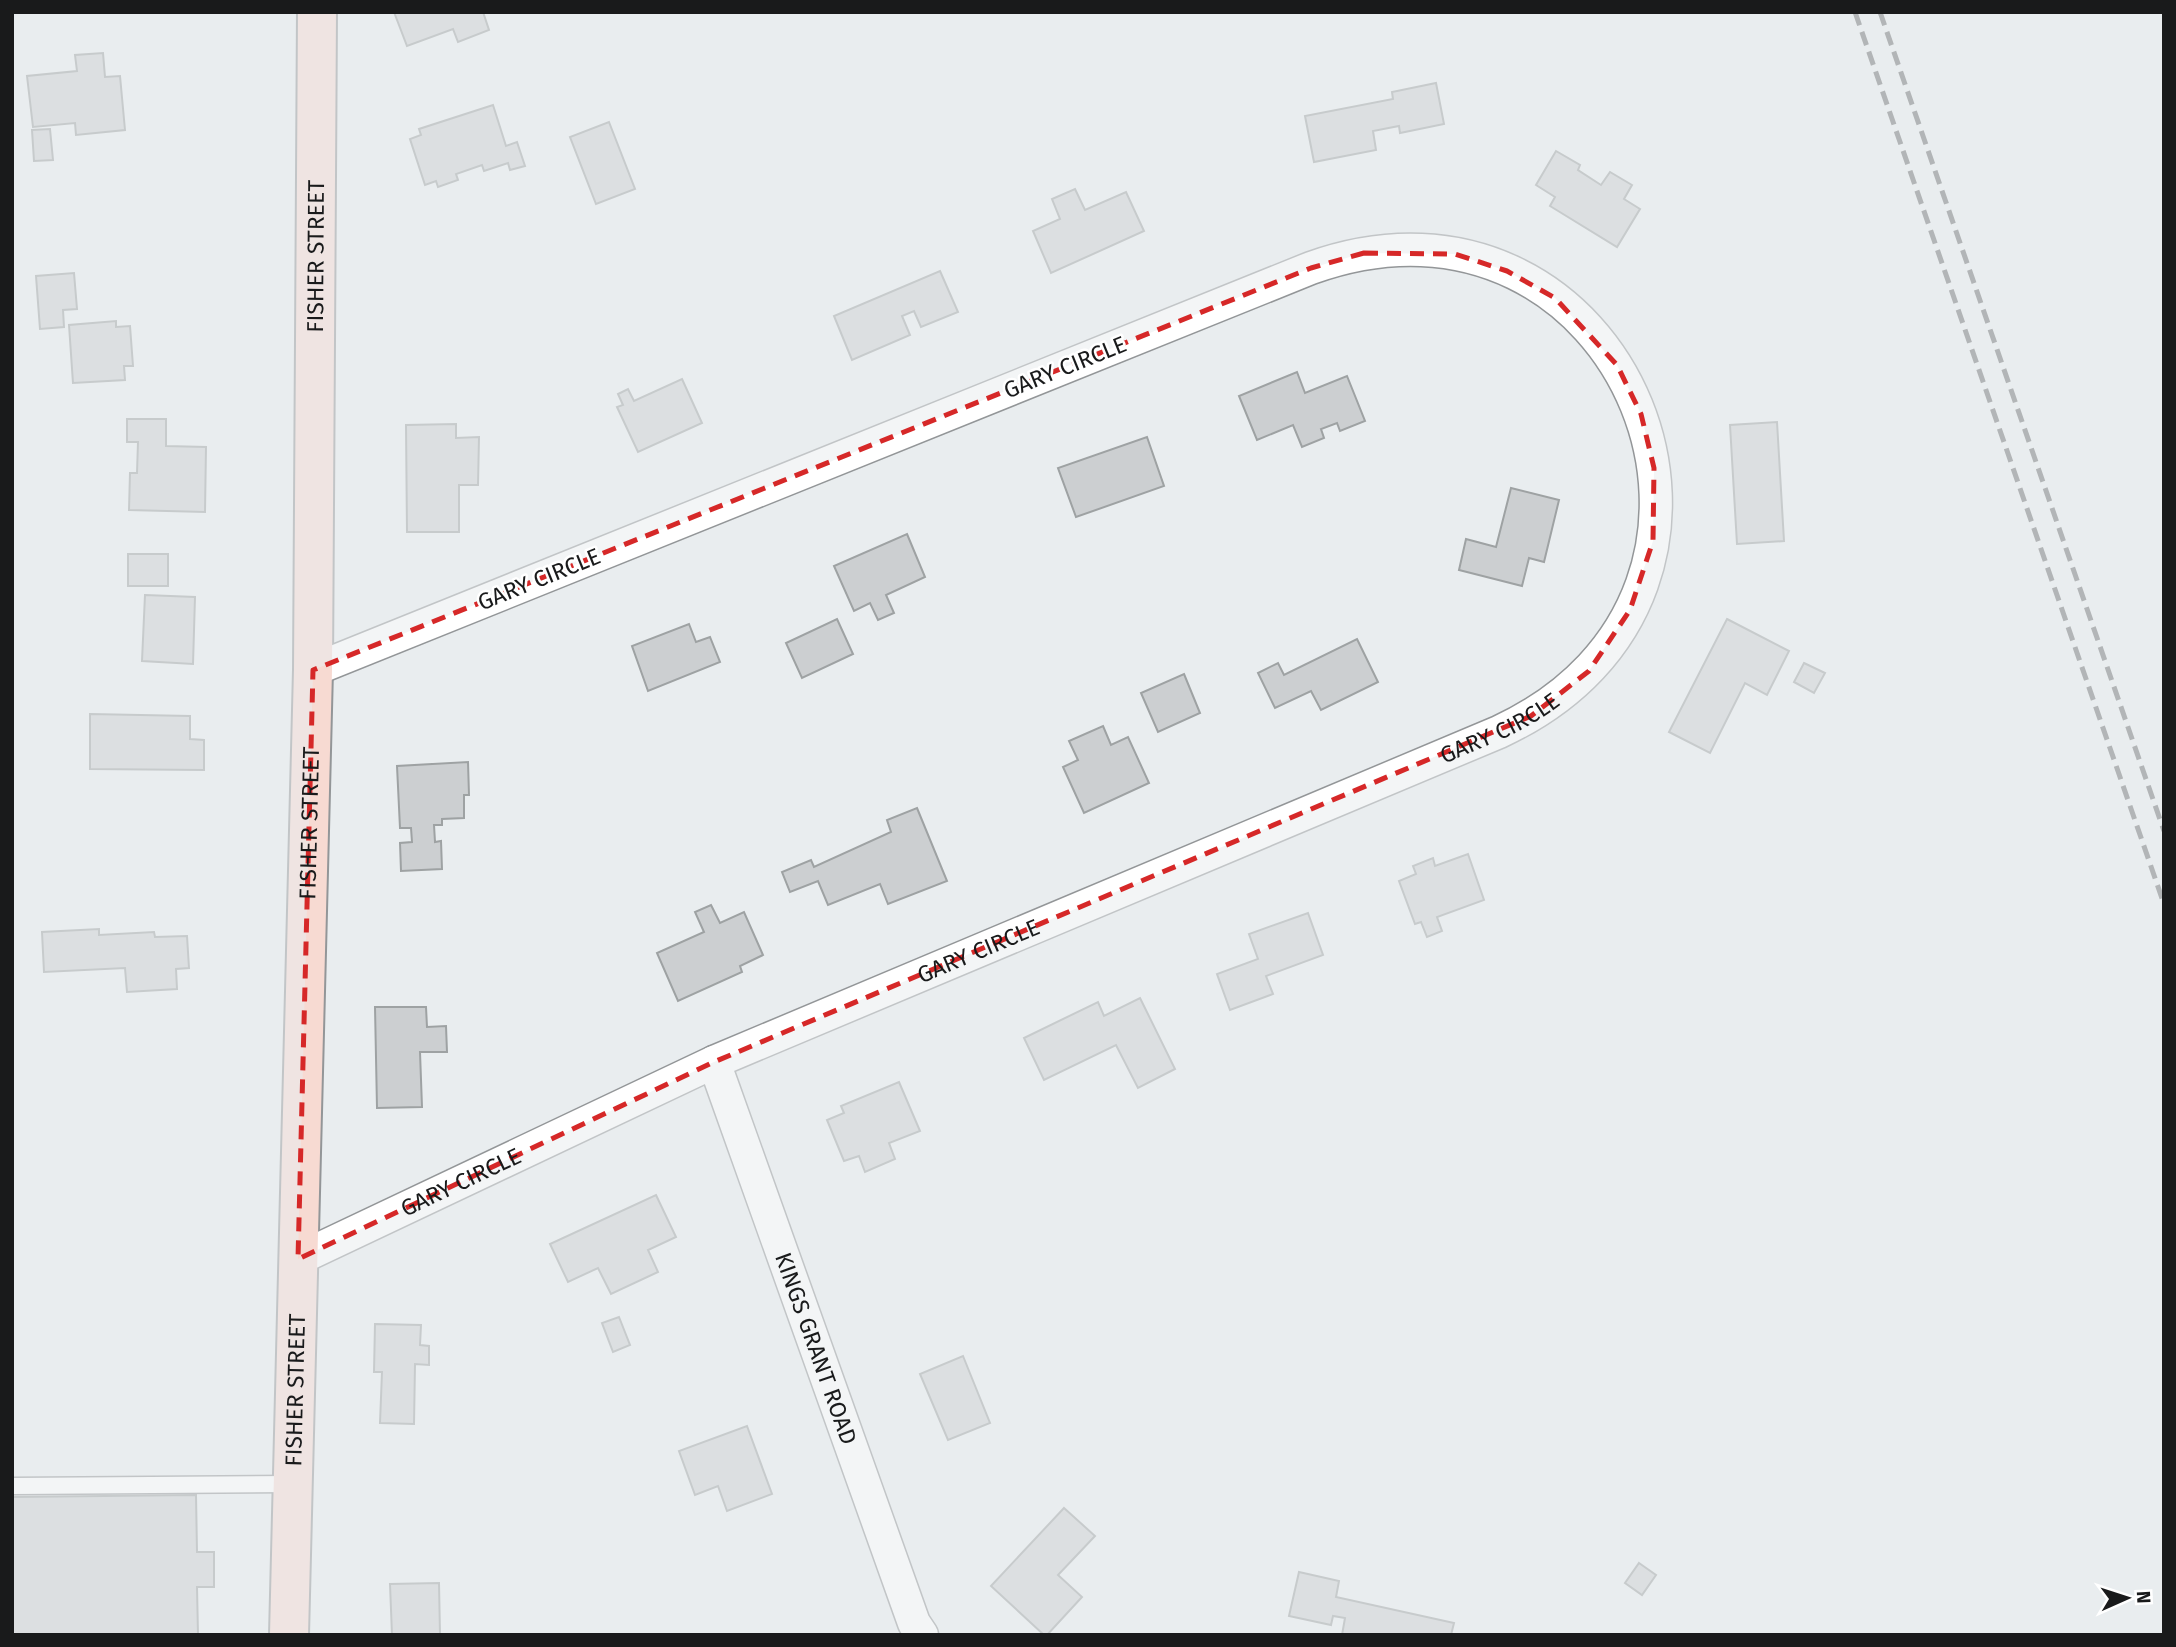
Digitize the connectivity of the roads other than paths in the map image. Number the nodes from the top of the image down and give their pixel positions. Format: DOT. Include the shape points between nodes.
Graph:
graph roads {
  1 [pos="317,12"];
  2 [pos="313,670"];
  3 [pos="714,1062"];
  4 [pos="298,1259"];
  5 [pos="292,1484"];
  6 [pos="12,1486"];
  7 [pos="289,1635"];
  8 [pos="922,1635"];
  1 -- 2 [label="main road, FISHER STREET"];
  2 -- 3 [label="street, GARY CIRCLE" via="1346,257 1382,250 1419,250 1490,264 1555,298 1607,349 1634,397 1651,450 1656,486 1654,532 1644,576 1612,642 1562,695 1499,732"];
  2 -- 4 [label="main road, FISHER STREET"];
  3 -- 4 [label="street, GARY CIRCLE"];
  3 -- 8 [label="street, KINGS GRANT ROAD" via="883,1540"];
  4 -- 5 [label="main road, FISHER STREET"];
  5 -- 6 [label="lane"];
  5 -- 7 [label="main road, FISHER STREET"];
}
